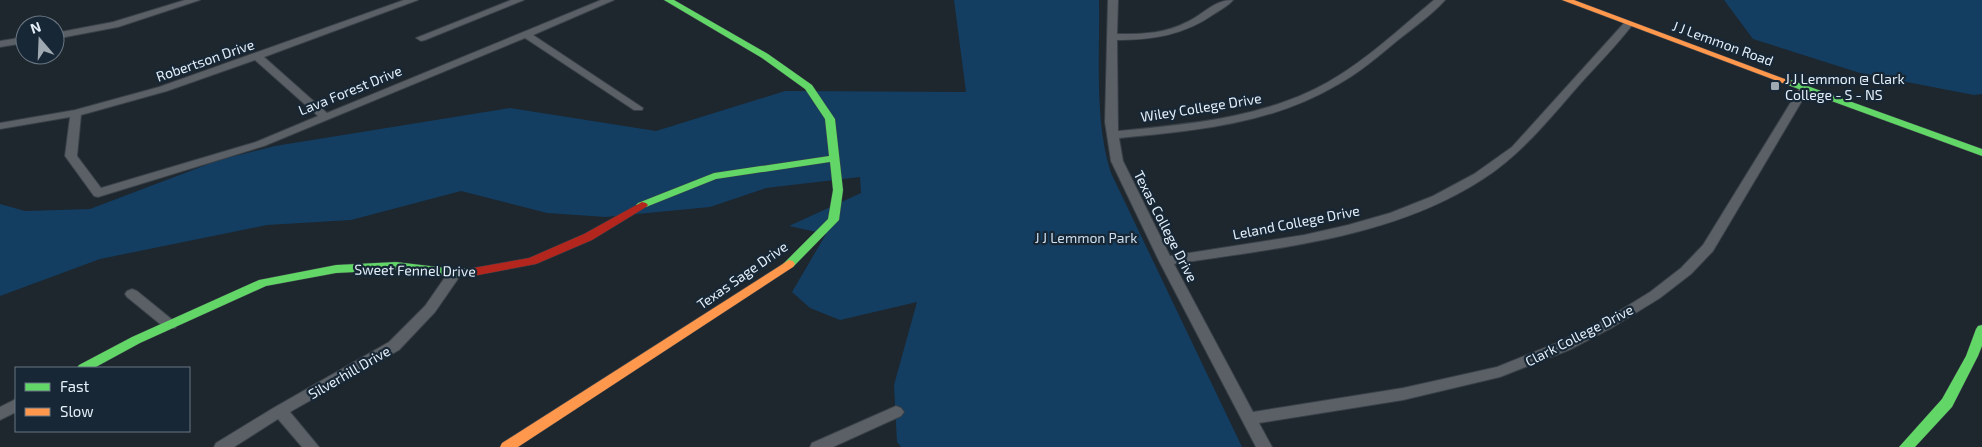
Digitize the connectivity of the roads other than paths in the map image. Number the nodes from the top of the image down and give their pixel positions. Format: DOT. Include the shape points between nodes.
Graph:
graph roads {
  1 [pos="195,0"];
  2 [pos="412,0"];
  3 [pos="519,0"];
  4 [pos="608,0"];
  5 [pos="668,0"];
  6 [pos="1113,0"];
  7 [pos="1228,0"];
  8 [pos="1440,0"];
  9 [pos="1566,0"];
  10 [pos="1628,24"];
  11 [pos="65,34"];
  12 [pos="525,34"];
  13 [pos="421,38"];
  14 [pos="1112,38"];
  15 [pos="15,42"];
  16 [pos="0,44"];
  17 [pos="257,56"];
  18 [pos="1804,89"];
  19 [pos="638,108"];
  20 [pos="76,113"];
  21 [pos="325,117"];
  22 [pos="0,126"];
  23 [pos="1112,135"];
  24 [pos="1982,153"];
  25 [pos="834,158"];
  26 [pos="1166,261"];
  27 [pos="455,273"];
  28 [pos="132,294"];
  29 [pos="170,325"];
  30 [pos="1982,328"];
  31 [pos="86,367"];
  32 [pos="15,406"];
  33 [pos="280,411"];
  34 [pos="896,412"];
  35 [pos="0,414"];
  36 [pos="1249,419"];
  37 [pos="222,447"];
  38 [pos="311,447"];
  39 [pos="507,447"];
  40 [pos="818,447"];
  41 [pos="1264,447"];
  42 [pos="1906,447"];
  1 -- 11 [label="street" via="116,25"];
  2 -- 17 [label="street, Robertson Drive"];
  3 -- 13 [label="street"];
  4 -- 12 [label="street, Lava Forest Drive"];
  5 -- 25 [label="street, Texas Sage Drive" via="766,56 809,87 830,119"];
  6 -- 14 [label="street, Texas College Drive"];
  7 -- 14 [label="street" via="1177,31 1151,37"];
  8 -- 23 [label="street, Wiley College Drive" via="1334,84 1296,102 1248,117"];
  9 -- 10 [label="street, J J Lemmon Road"];
  10 -- 18 [label="street, J J Lemmon Road"];
  10 -- 26 [label="street, Leland College Drive" via="1516,148 1501,162 1448,194 1397,215 1329,234"];
  12 -- 19 [label="street"];
  12 -- 21 [label="street, Lava Forest Drive"];
  14 -- 23 [label="street, Texas College Drive"];
  15 -- 16 [label="street"];
  17 -- 20 [label="street, Robertson Drive"];
  17 -- 21 [label="street"];
  18 -- 24 [label="street, J J Lemmon Road"];
  18 -- 36 [label="street, Clark College Drive" via="1708,248 1686,272 1608,324 1500,372 1403,394"];
  20 -- 21 [label="street, Lava Forest Drive" via="71,156 98,192 260,144"];
  20 -- 22 [label="street, Robertson Drive"];
  23 -- 26 [label="street, Texas College Drive" via="1117,161"];
  25 -- 27 [label="street, Sweet Fennel Drive" via="714,176 649,201 588,237 532,261"];
  25 -- 39 [label="street, Texas Sage Drive" via="838,190 833,220 790,264"];
  26 -- 36 [label="street, Texas College Drive"];
  27 -- 29 [label="street, Sweet Fennel Drive" via="396,266 336,269 263,283"];
  27 -- 33 [label="street, Silverhill Drive" via="430,309 394,346"];
  28 -- 29 [label="street"];
  29 -- 31 [label="street, Sweet Fennel Drive"];
  30 -- 42 [label="street" via="1972,356 1947,403"];
  32 -- 35 [label="street"];
  33 -- 37 [label="street, Silverhill Drive"];
  33 -- 38 [label="street"];
  34 -- 40 [label="street"];
  36 -- 41 [label="street, Texas College Drive"];
}
